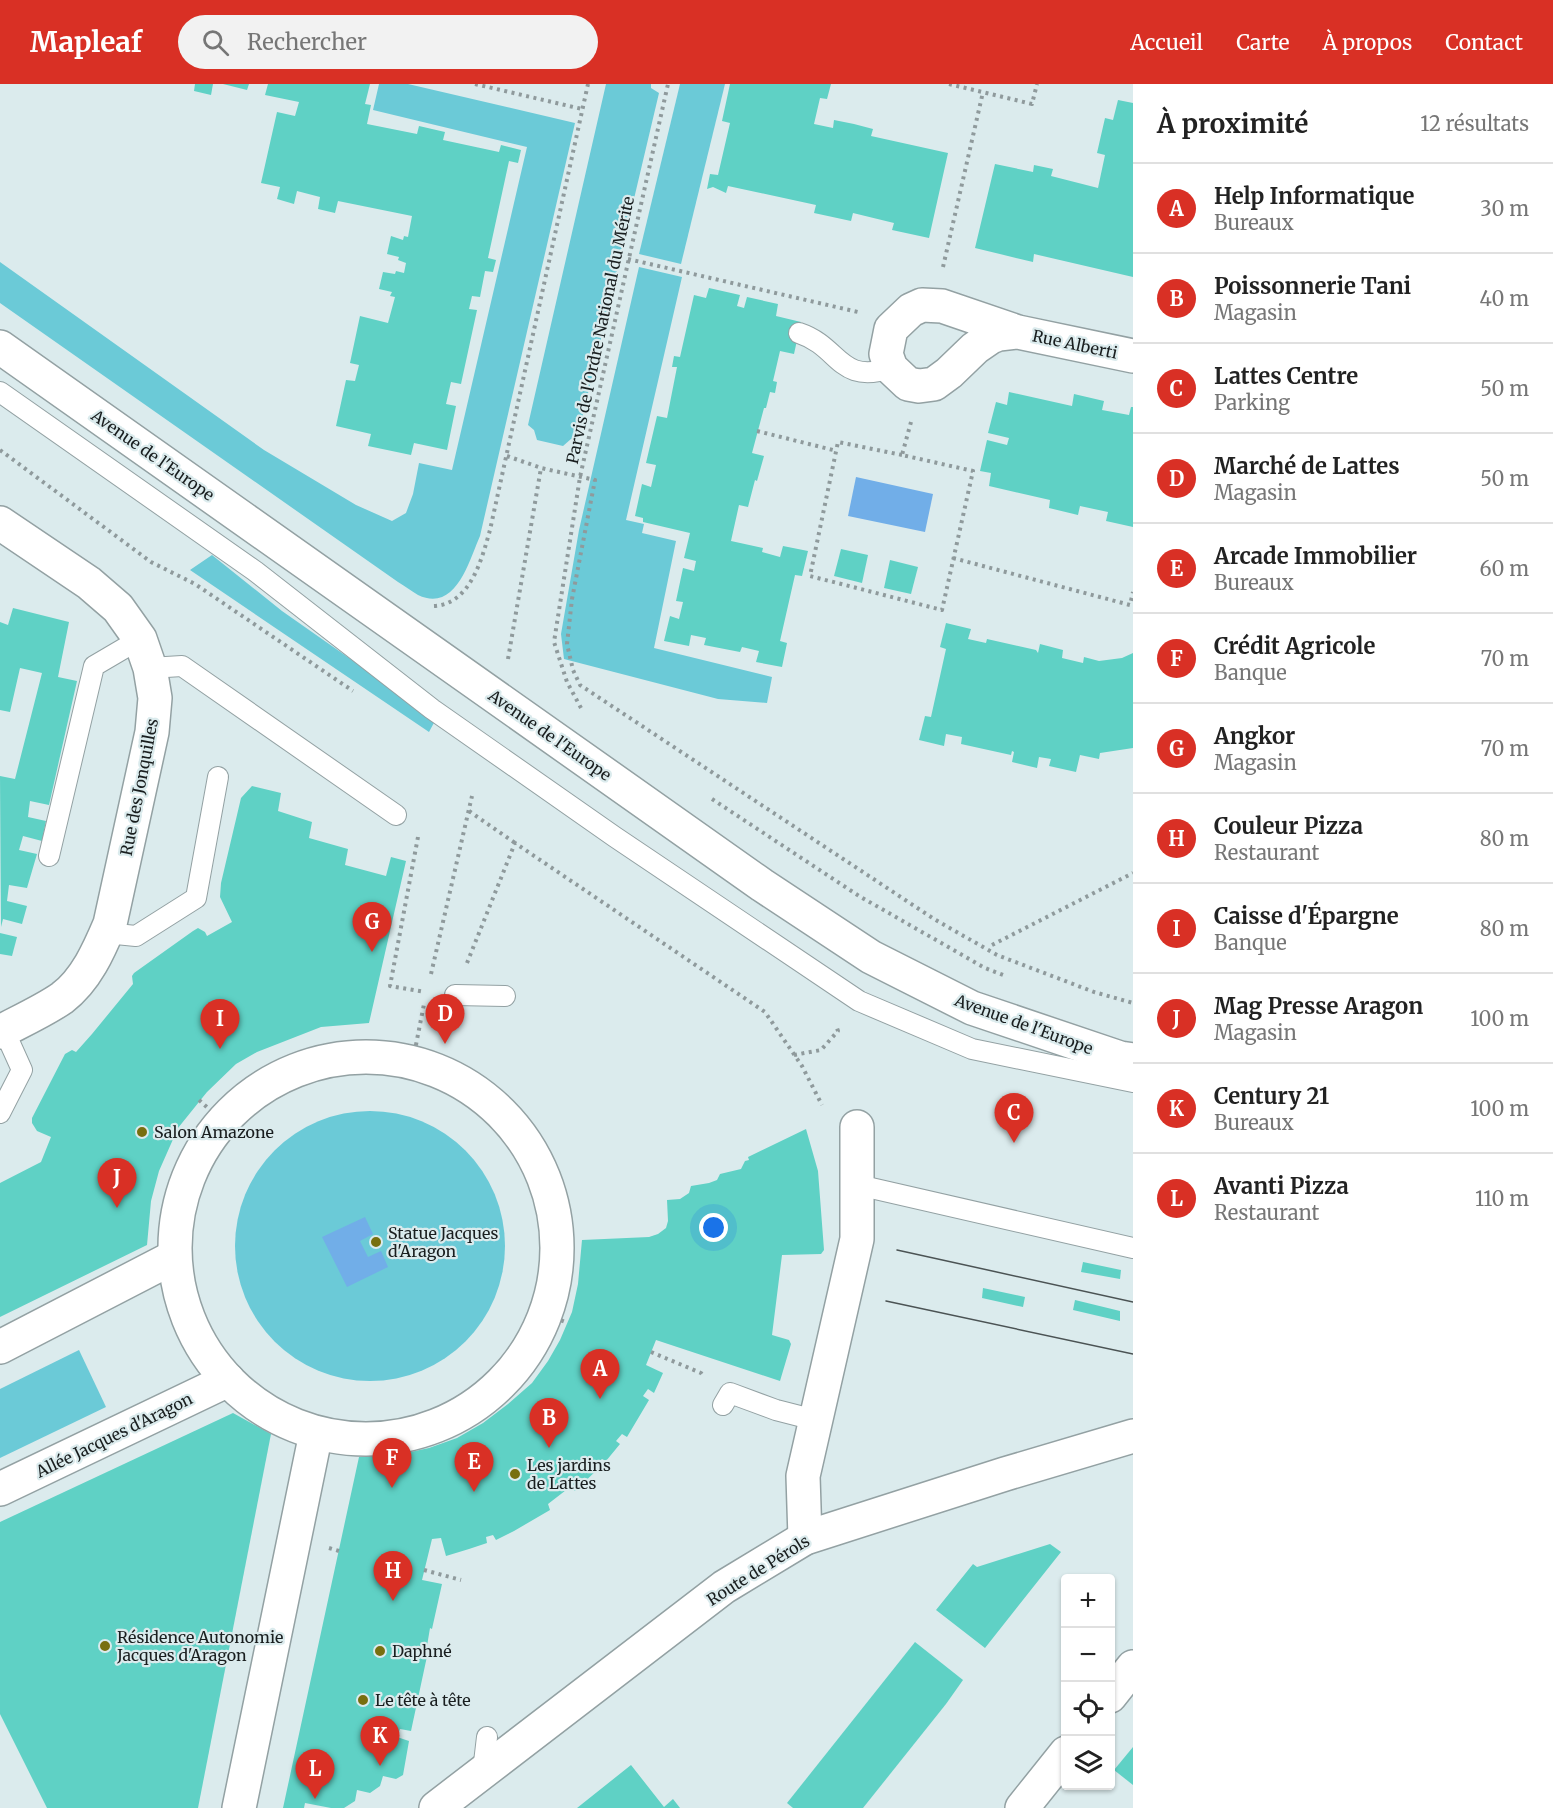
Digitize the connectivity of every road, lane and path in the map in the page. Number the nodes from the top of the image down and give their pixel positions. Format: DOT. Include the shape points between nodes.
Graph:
graph roads {
  1 [pos="475,84"];
  2 [pos="588,84"];
  3 [pos="668,84"];
  4 [pos="949,84"];
  5 [pos="1037,84"];
  6 [pos="982,92"];
  7 [pos="582,109"];
  8 [pos="628,259"];
  9 [pos="942,272"];
  10 [pos="867,314"];
  11 [pos="1018,332"];
  12 [pos="799,333"];
  13 [pos="0,346"];
  14 [pos="1133,356"];
  15 [pos="891,368"];
  16 [pos="919,386"];
  17 [pos="0,392"];
  18 [pos="757,431"];
  19 [pos="837,451"];
  20 [pos="902,455"];
  21 [pos="507,456"];
  22 [pos="541,468"];
  23 [pos="580,477"];
  24 [pos="0,523"];
  25 [pos="953,558"];
  26 [pos="1133,592"];
  27 [pos="432,606"];
  28 [pos="145,653"];
  29 [pos="506,667"];
  30 [pos="583,712"];
  31 [pos="218,777"];
  32 [pos="705,795"];
  33 [pos="472,796"];
  34 [pos="469,811"];
  35 [pos="396,815"];
  36 [pos="515,843"];
  37 [pos="50,856"];
  38 [pos="1133,873"];
  39 [pos="106,933"];
  40 [pos="992,945"];
  41 [pos="1006,976"];
  42 [pos="429,981"];
  43 [pos="426,992"];
  44 [pos="455,995"];
  45 [pos="505,996"];
  46 [pos="1133,1003"];
  47 [pos="2,1031"];
  48 [pos="413,1060"];
  49 [pos="1133,1060"];
  50 [pos="1133,1082"];
  51 [pos="199,1100"];
  52 [pos="822,1105"];
  53 [pos="0,1113"];
  54 [pos="223,1122"];
  55 [pos="857,1128"];
  56 [pos="858,1185"];
  57 [pos="1133,1248"];
  58 [pos="174,1257"];
  59 [pos="0,1347"];
  60 [pos="651,1352"];
  61 [pos="228,1380"];
  62 [pos="723,1405"];
  63 [pos="815,1420"];
  64 [pos="316,1433"];
  65 [pos="1133,1436"];
  66 [pos="0,1489"];
  67 [pos="805,1538"];
  68 [pos="424,1570"];
  69 [pos="461,1580"];
  70 [pos="1133,1667"];
  71 [pos="1115,1690"];
  72 [pos="487,1737"];
  73 [pos="1061,1758"];
  74 [pos="483,1772"];
  75 [pos="239,1808"];
  76 [pos="436,1808"];
  77 [pos="1022,1808"];
  1 -- 7 [label="path"];
  2 -- 7 [label="path"];
  3 -- 8 [label="path, Parvis de l'Ordre National du Mérite"];
  4 -- 6 [label="path"];
  5 -- 6 [label="path" via="1032,104"];
  6 -- 9 [label="path"];
  7 -- 21 [label="path"];
  8 -- 10 [label="path"];
  8 -- 23 [label="path, Parvis de l'Ordre National du Mérite"];
  11 -- 14 [label="street, Rue Alberti"];
  11 -- 15 [label="street, Rue Alberti" via="942,306 922,305 891,329 886,354"];
  11 -- 16 [label="street, Rue Alberti" via="991,337 934,384"];
  12 -- 15 [label="lane" via="815,338 855,372 873,374"];
  13 -- 49 [label="street, Avenue de l'Europe" via="762,885 871,957 972,1008"];
  15 -- 16 [label="street" via="908,384"];
  16 -- 20 [label="path"];
  17 -- 50 [label="lane" via="255,572 442,715 860,1001 972,1049"];
  18 -- 19 [label="path"];
  19 -- 20 [label="path" via="838,441"];
  19 -- 25 [label="path" via="810,576 942,610"];
  20 -- 25 [label="path" via="972,471"];
  21 -- 22 [label="path, Parvis de l'Ordre National du Mérite"];
  21 -- 27 [label="path" via="478,570 452,600"];
  22 -- 23 [label="path, Parvis de l'Ordre National du Mérite"];
  22 -- 29 [label="path"];
  23 -- 30 [label="path" via="554,642 567,682"];
  23 -- 46 [label="path" via="595,480 567,644 579,685 945,925 997,955"];
  24 -- 28 [label="street, Rue des Jonquilles" via="89,583 118,608"];
  25 -- 26 [label="path" via="1130,605"];
  28 -- 35 [label="lane" via="182,666"];
  28 -- 37 [label="lane" via="94,666"];
  28 -- 39 [label="street, Rue des Jonquilles" via="155,698 152,732"];
  31 -- 39 [label="lane" via="196,898 136,936"];
  32 -- 41 [label="path" via="859,896 985,968"];
  33 -- 34 [label="path"];
  34 -- 36 [label="path"];
  34 -- 42 [label="path"];
  35 -- 43 [label="path" via="419,833 390,986"];
  36 -- 44 [label="path"];
  36 -- 52 [label="path" via="765,1012 802,1066"];
  38 -- 40 [label="path"];
  39 -- 47 [label="street, Rue des Jonquilles" via="85,974 63,998"];
  43 -- 44 [label="path"];
  43 -- 48 [label="path"];
  44 -- 45 [label="lane"];
  47 -- 53 [label="lane" via="22,1071"];
  48 -- 54 [label="street" via="353,1055 295,1068 244,1098"];
  48 -- 64 [label="street" via="463,1081 505,1114 537,1158 555,1209 558,1319 494,1392 455,1419 410,1435 374,1439"];
  51 -- 54 [label="path"];
  54 -- 58 [label="street" via="204,1143 180,1197"];
  55 -- 56 [label="street"];
  56 -- 57 [label="lane"];
  56 -- 63 [label="street" via="857,1239"];
  58 -- 59 [label="street"];
  58 -- 61 [label="street" via="182,1302 200,1344"];
  60 -- 62 [label="path" via="701,1373"];
  61 -- 64 [label="street" via="268,1413"];
  61 -- 66 [label="street, Allée Jacques d'Aragon"];
  62 -- 63 [label="lane" via="730,1393"];
  63 -- 67 [label="street" via="803,1476"];
  64 -- 75 [label="street"];
  65 -- 67 [label="street, Route de Pérols"];
  67 -- 74 [label="street, Route de Pérols" via="724,1587"];
  68 -- 69 [label="path"];
  70 -- 71 [label="street"];
  72 -- 74 [label="lane"];
  73 -- 77 [label="street"];
  74 -- 76 [label="street, Route de Pérols"];
}
